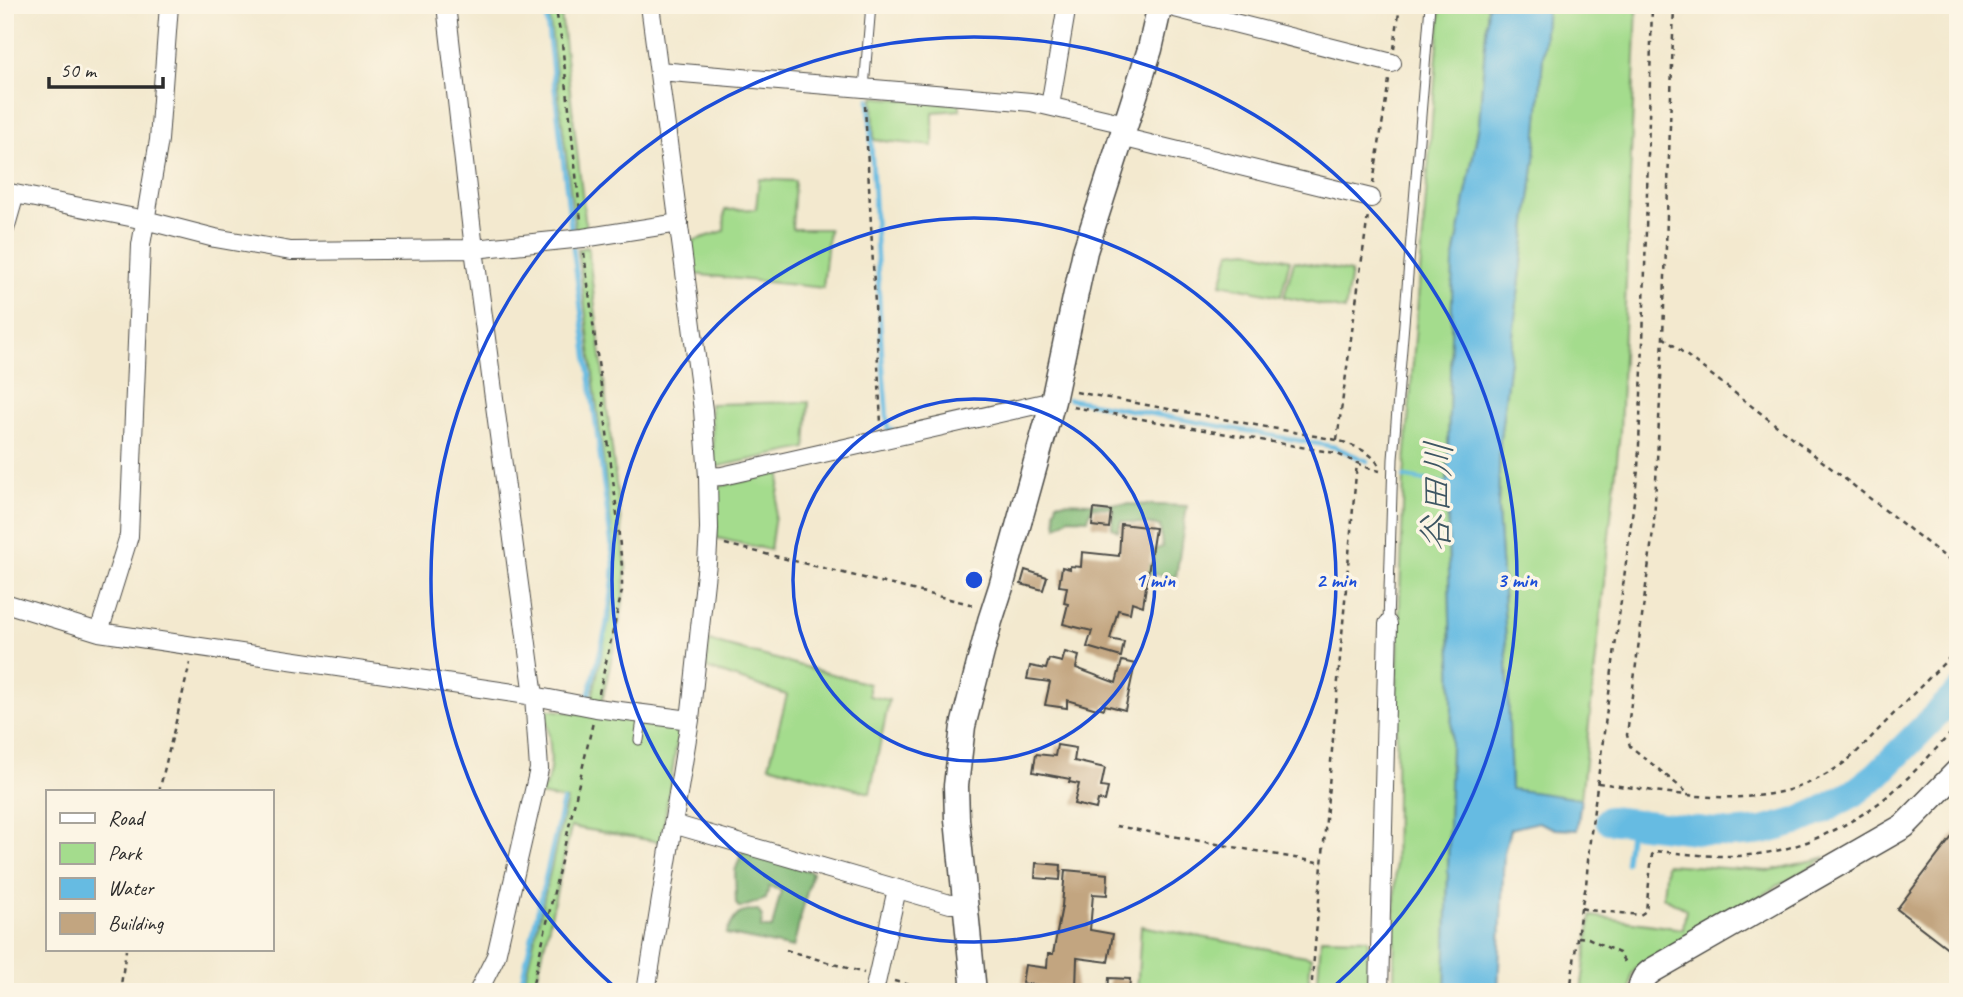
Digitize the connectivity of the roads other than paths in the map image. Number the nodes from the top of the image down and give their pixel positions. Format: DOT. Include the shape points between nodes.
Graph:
graph roads {
  1 [pos="169,5"];
  2 [pos="446,5"];
  3 [pos="650,5"];
  4 [pos="871,5"];
  5 [pos="1067,5"];
  6 [pos="1161,5"];
  7 [pos="1430,5"];
  8 [pos="1392,63"];
  9 [pos="659,71"];
  10 [pos="864,88"];
  11 [pos="1050,106"];
  12 [pos="1123,131"];
  13 [pos="10,193"];
  14 [pos="1371,198"];
  15 [pos="145,220"];
  16 [pos="679,223"];
  17 [pos="5,229"];
  18 [pos="474,249"];
  19 [pos="1060,399"];
  20 [pos="708,477"];
  21 [pos="5,603"];
  22 [pos="1388,624"];
  23 [pos="99,632"];
  24 [pos="534,696"];
  25 [pos="643,713"];
  26 [pos="690,720"];
  27 [pos="639,740"];
  28 [pos="1958,771"];
  29 [pos="673,824"];
  30 [pos="897,889"];
  31 [pos="965,904"];
  32 [pos="1640,987"];
  33 [pos="478,992"];
  34 [pos="646,992"];
  35 [pos="874,992"];
  36 [pos="974,992"];
  37 [pos="1379,992"];
  1 -- 15 [label="street" via="159,140"];
  2 -- 18 [label="street"];
  3 -- 9 [label="street"];
  4 -- 10 [label="lane"];
  5 -- 11 [label="street"];
  6 -- 8 [label="street"];
  6 -- 12 [label="street"];
  7 -- 22 [label="lane" via="1393,459"];
  9 -- 10 [label="street"];
  9 -- 16 [label="street"];
  10 -- 11 [label="street"];
  11 -- 12 [label="street"];
  12 -- 14 [label="street"];
  12 -- 19 [label="street" via="1086,251"];
  13 -- 15 [label="street"];
  13 -- 17 [label="street"];
  15 -- 18 [label="street" via="291,251"];
  15 -- 23 [label="street" via="129,536"];
  16 -- 18 [label="street"];
  16 -- 20 [label="street"];
  18 -- 24 [label="street"];
  19 -- 20 [label="street"];
  19 -- 31 [label="street" via="994,610 960,749 957,820"];
  20 -- 26 [label="street" via="709,540"];
  21 -- 23 [label="street"];
  22 -- 37 [label="street"];
  23 -- 24 [label="street"];
  24 -- 25 [label="street"];
  24 -- 33 [label="street" via="539,769 496,956"];
  25 -- 26 [label="street"];
  25 -- 27 [label="lane"];
  26 -- 29 [label="street"];
  28 -- 32 [label="street" via="1904,826 1653,970"];
  29 -- 30 [label="street"];
  29 -- 34 [label="street"];
  30 -- 31 [label="street"];
  30 -- 35 [label="street"];
  31 -- 36 [label="street"];
}
